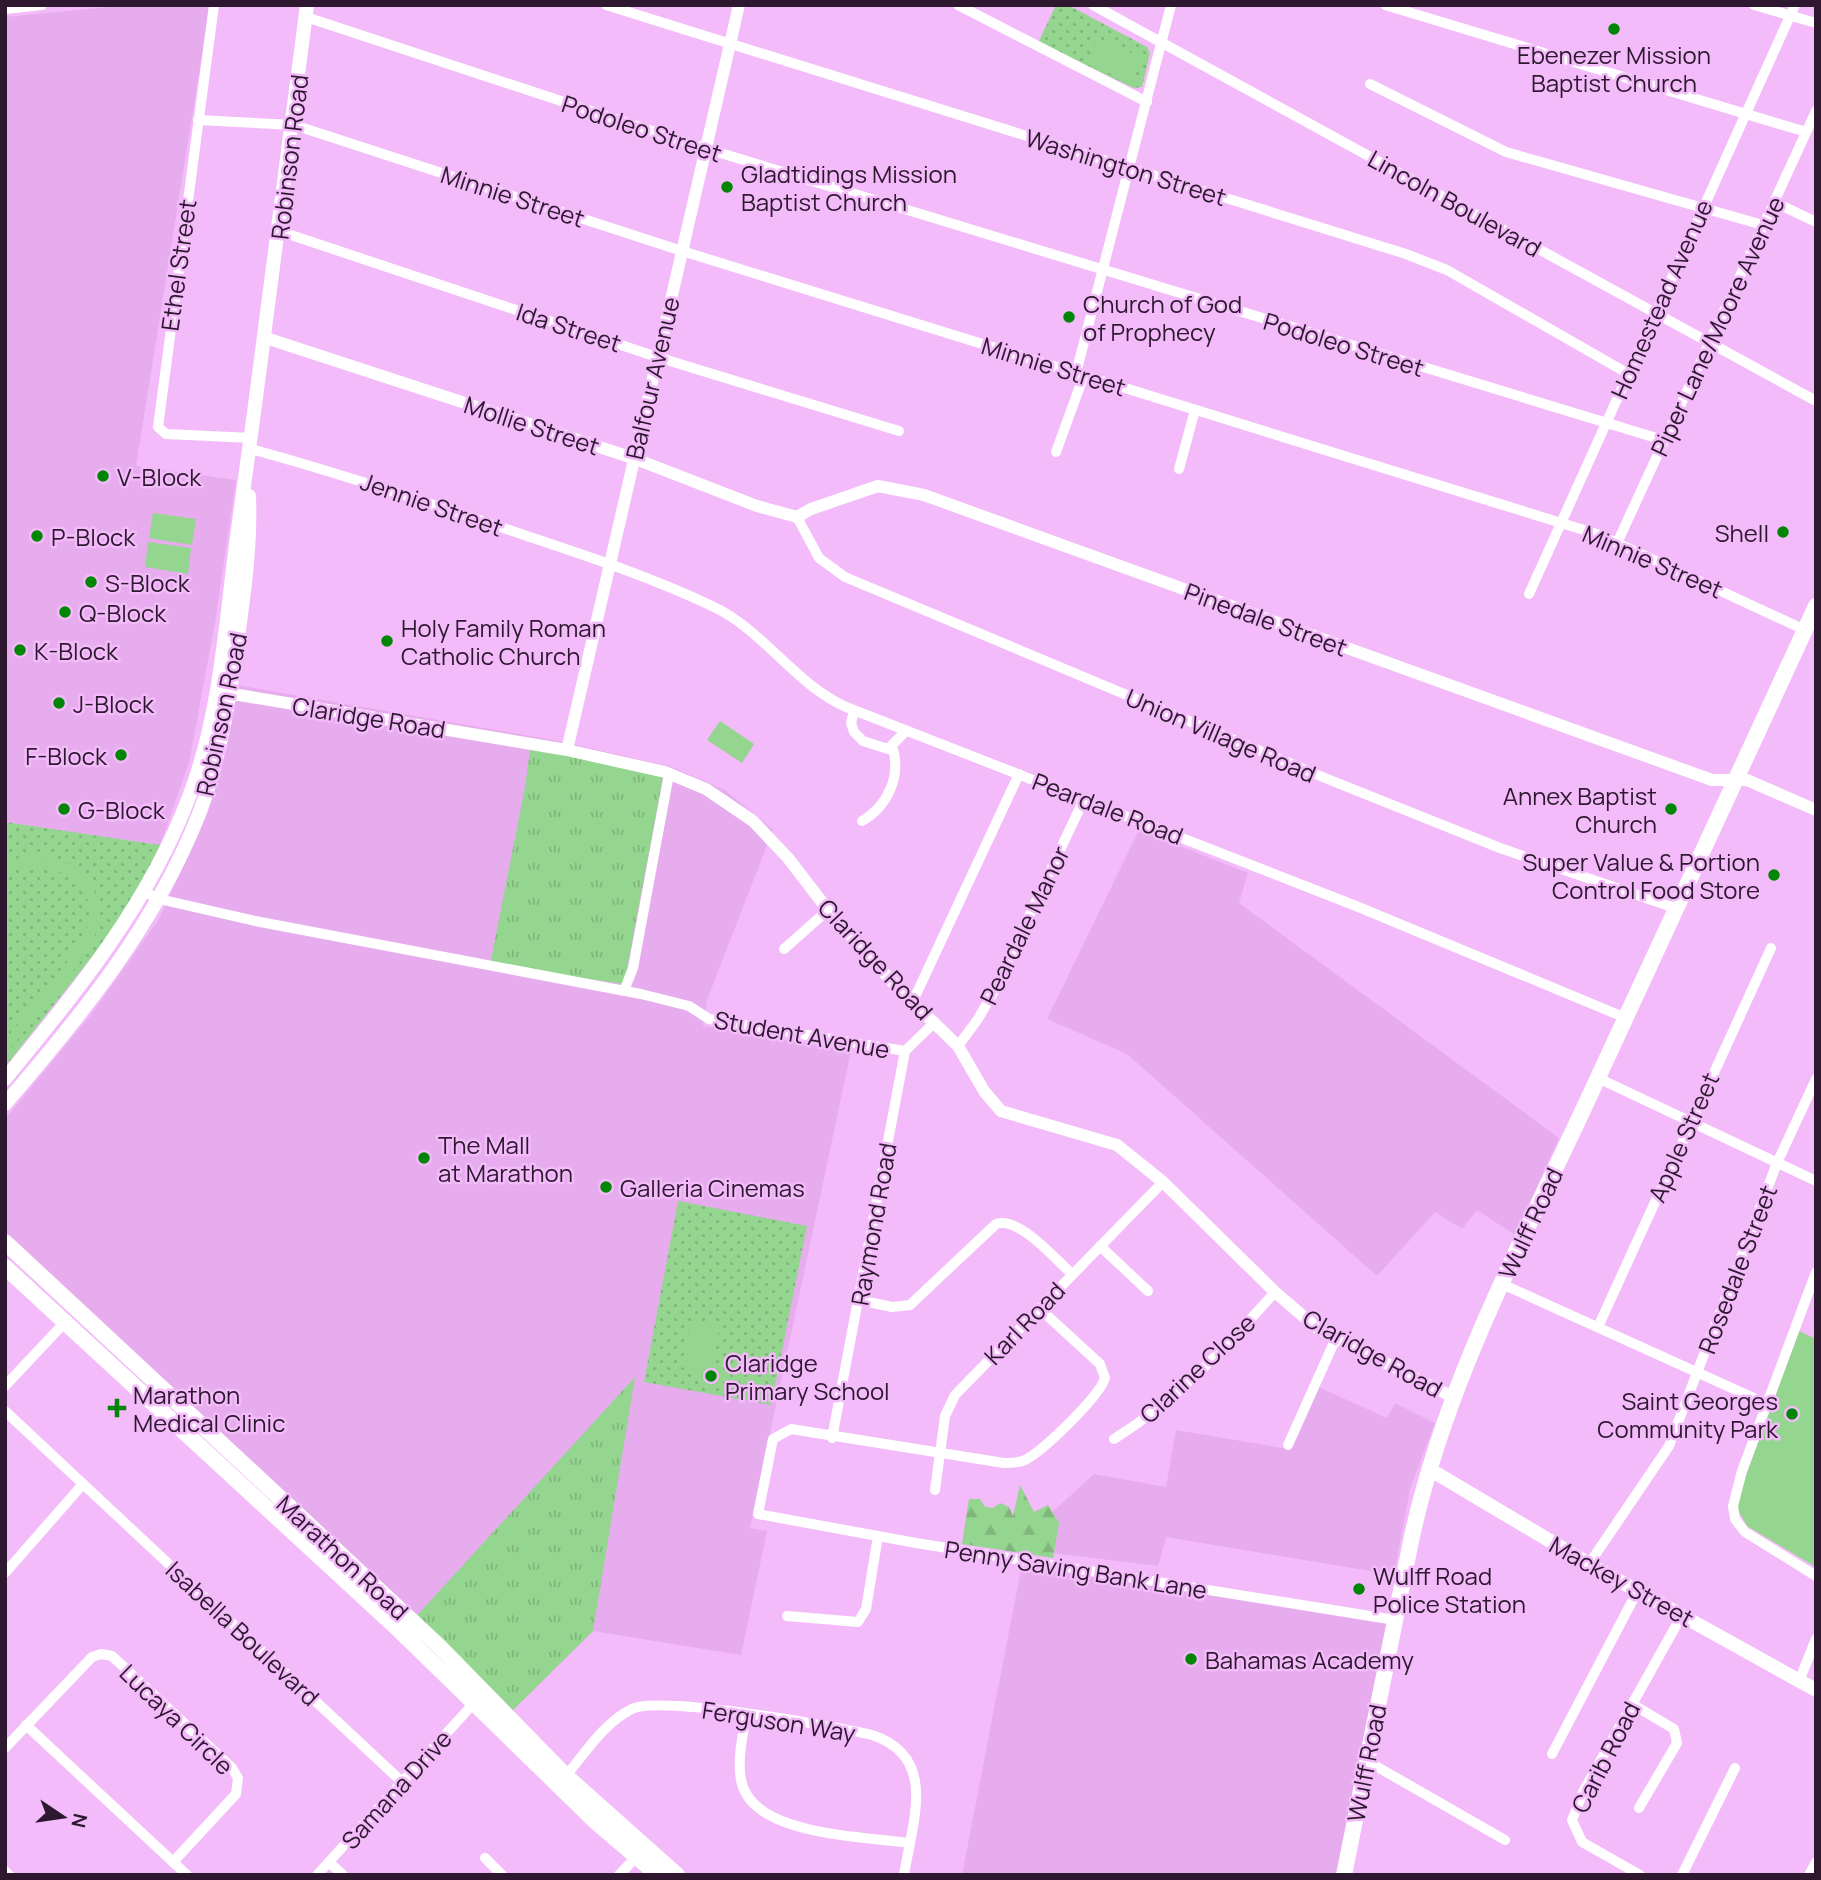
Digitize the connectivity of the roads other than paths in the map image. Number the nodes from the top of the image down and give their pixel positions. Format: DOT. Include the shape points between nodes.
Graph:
graph roads {
  1 [pos="42,5"];
  2 [pos="214,5"];
  3 [pos="607,5"];
  4 [pos="739,5"];
  5 [pos="958,5"];
  6 [pos="1093,5"];
  7 [pos="1171,5"];
  8 [pos="1385,5"];
  9 [pos="1754,5"];
  10 [pos="1795,5"];
  11 [pos="5,9"];
  12 [pos="307,11"];
  13 [pos="1790,16"];
  14 [pos="1816,23"];
  15 [pos="1162,42"];
  16 [pos="729,44"];
  17 [pos="1370,84"];
  18 [pos="1147,102"];
  19 [pos="1816,111"];
  20 [pos="1744,113"];
  21 [pos="198,120"];
  22 [pos="294,125"];
  23 [pos="1806,132"];
  24 [pos="704,148"];
  25 [pos="1131,168"];
  26 [pos="1774,202"];
  27 [pos="1702,208"];
  28 [pos="1816,222"];
  29 [pos="1763,225"];
  30 [pos="279,231"];
  31 [pos="682,251"];
  32 [pos="1103,271"];
  33 [pos="1653,313"];
  34 [pos="266,338"];
  35 [pos="1709,344"];
  36 [pos="657,357"];
  37 [pos="1628,373"];
  38 [pos="1080,374"];
  39 [pos="1816,401"];
  40 [pos="1195,410"];
  41 [pos="1605,423"];
  42 [pos="900,431"];
  43 [pos="1663,440"];
  44 [pos="252,443"];
  45 [pos="1056,452"];
  46 [pos="633,458"];
  47 [pos="1179,469"];
  48 [pos="247,475"];
  49 [pos="797,517"];
  50 [pos="1562,523"];
  51 [pos="1618,541"];
  52 [pos="612,565"];
  53 [pos="1529,594"];
  54 [pos="1816,606"];
  55 [pos="1805,630"];
  56 [pos="215,691"];
  57 [pos="230,693"];
  58 [pos="854,711"];
  59 [pos="906,731"];
  60 [pos="892,746"];
  61 [pos="567,750"];
  62 [pos="669,774"];
  63 [pos="1019,774"];
  64 [pos="1736,780"];
  65 [pos="1084,799"];
  66 [pos="1816,810"];
  67 [pos="862,821"];
  68 [pos="145,892"];
  69 [pos="159,899"];
  70 [pos="1675,908"];
  71 [pos="828,910"];
  72 [pos="1770,948"];
  73 [pos="784,949"];
  74 [pos="633,968"];
  75 [pos="624,991"];
  76 [pos="641,994"];
  77 [pos="913,1001"];
  78 [pos="1626,1017"];
  79 [pos="935,1023"];
  80 [pos="958,1046"];
  81 [pos="905,1051"];
  82 [pos="1598,1078"];
  83 [pos="5,1079"];
  84 [pos="1816,1079"];
  85 [pos="5,1104"];
  86 [pos="1690,1122"];
  87 [pos="1777,1163"];
  88 [pos="1816,1181"];
  89 [pos="1163,1182"];
  90 [pos="5,1242"];
  91 [pos="1100,1246"];
  92 [pos="5,1267"];
  93 [pos="1816,1272"];
  94 [pos="1072,1274"];
  95 [pos="1502,1284"];
  96 [pos="1148,1291"];
  97 [pos="1275,1292"];
  98 [pos="859,1300"];
  99 [pos="1040,1309"];
  100 [pos="66,1320"];
  101 [pos="1598,1327"];
  102 [pos="1336,1338"];
  103 [pos="1698,1373"];
  104 [pos="5,1386"];
  105 [pos="1455,1398"];
  106 [pos="1767,1404"];
  107 [pos="5,1411"];
  108 [pos="832,1438"];
  109 [pos="1114,1439"];
  110 [pos="1288,1445"];
  111 [pos="940,1455"];
  112 [pos="1429,1469"];
  113 [pos="83,1484"];
  114 [pos="935,1490"];
  115 [pos="878,1536"];
  116 [pos="1589,1564"];
  117 [pos="5,1573"];
  118 [pos="1816,1576"];
  119 [pos="1638,1590"];
  120 [pos="1682,1615"];
  121 [pos="786,1616"];
  122 [pos="1395,1620"];
  123 [pos="1816,1639"];
  124 [pos="1799,1681"];
  125 [pos="1816,1690"];
  126 [pos="475,1702"];
  127 [pos="1632,1704"];
  128 [pos="746,1715"];
  129 [pos="26,1725"];
  130 [pos="5,1748"];
  131 [pos="1552,1754"];
  132 [pos="1367,1761"];
  133 [pos="1735,1768"];
  134 [pos="561,1781"];
  135 [pos="402,1782"];
  136 [pos="1639,1808"];
  137 [pos="1504,1840"];
  138 [pos="909,1843"];
  139 [pos="636,1857"];
  140 [pos="485,1858"];
  141 [pos="173,1862"];
  142 [pos="329,1862"];
  143 [pos="1816,1862"];
  144 [pos="5,1871"];
  145 [pos="9,1875"];
  146 [pos="187,1875"];
  147 [pos="317,1875"];
  148 [pos="343,1875"];
  149 [pos="502,1875"];
  150 [pos="619,1875"];
  151 [pos="658,1875"];
  152 [pos="677,1875"];
  153 [pos="904,1875"];
  154 [pos="1344,1875"];
  155 [pos="1640,1875"];
  156 [pos="1682,1875"];
  157 [pos="1809,1875"];
  1 -- 11 [label="street"];
  2 -- 21 [label="street, Ethel Street"];
  3 -- 16 [label="street, Washington Street"];
  4 -- 16 [label="street, Balfour Avenue"];
  5 -- 18 [label="street"];
  6 -- 15 [label="street, Lincoln Boulevard"];
  7 -- 15 [label="street"];
  8 -- 20 [label="street"];
  9 -- 13 [label="street"];
  10 -- 13 [label="street, Homestead Avenue"];
  12 -- 22 [label="main road, Robinson Road"];
  12 -- 24 [label="street, Podoleo Street"];
  13 -- 14 [label="street"];
  13 -- 20 [label="street, Homestead Avenue"];
  15 -- 18 [label="street"];
  15 -- 33 [label="street, Lincoln Boulevard"];
  16 -- 24 [label="street, Balfour Avenue"];
  16 -- 25 [label="street, Washington Street"];
  17 -- 27 [label="street" via="1506,152"];
  18 -- 25 [label="street"];
  19 -- 23 [label="street, Piper Lane/Moore Avenue"];
  20 -- 23 [label="street"];
  20 -- 27 [label="street, Homestead Avenue"];
  21 -- 22 [label="street, Minnie Street"];
  21 -- 44 [label="street, Ethel Street" via="158,427 162,433"];
  22 -- 30 [label="main road, Robinson Road"];
  22 -- 31 [label="street, Minnie Street"];
  23 -- 26 [label="street, Piper Lane/Moore Avenue"];
  24 -- 31 [label="street, Balfour Avenue"];
  24 -- 32 [label="street, Podoleo Street"];
  25 -- 32 [label="street"];
  25 -- 37 [label="street, Washington Street" via="1447,270"];
  26 -- 28 [label="street"];
  26 -- 29 [label="street, Piper Lane/Moore Avenue"];
  27 -- 29 [label="street"];
  27 -- 33 [label="street, Homestead Avenue"];
  29 -- 35 [label="street, Piper Lane/Moore Avenue"];
  30 -- 34 [label="main road, Robinson Road"];
  30 -- 36 [label="street, Ida Street"];
  31 -- 36 [label="street, Balfour Avenue"];
  31 -- 38 [label="street, Minnie Street"];
  32 -- 38 [label="street"];
  32 -- 41 [label="street, Podoleo Street"];
  33 -- 35 [label="street, Lincoln Boulevard"];
  33 -- 37 [label="street, Homestead Avenue"];
  34 -- 44 [label="main road, Robinson Road"];
  34 -- 46 [label="street, Mollie Street"];
  35 -- 39 [label="street, Lincoln Boulevard"];
  35 -- 43 [label="street, Piper Lane/Moore Avenue"];
  36 -- 42 [label="street, Ida Street"];
  36 -- 46 [label="street, Balfour Avenue"];
  37 -- 41 [label="street, Homestead Avenue"];
  38 -- 40 [label="street, Minnie Street"];
  38 -- 45 [label="street"];
  40 -- 47 [label="street"];
  40 -- 50 [label="street, Minnie Street"];
  41 -- 43 [label="street, Podoleo Street"];
  41 -- 50 [label="street, Homestead Avenue"];
  43 -- 51 [label="street, Piper Lane/Moore Avenue"];
  44 -- 48 [label="main road, Robinson Road"];
  44 -- 52 [label="street, Jennie Street"];
  46 -- 49 [label="street, Mollie Street"];
  46 -- 52 [label="street, Balfour Avenue"];
  48 -- 56 [label="main road, Robinson Road"];
  48 -- 57 [label="main road, Robinson Road" via="248,551"];
  49 -- 64 [label="street, Pinedale Street" via="878,486 924,495 1712,780"];
  49 -- 70 [label="street, Union Village Road" via="819,558 845,577 1325,779 1500,848"];
  50 -- 51 [label="street, Minnie Street"];
  50 -- 53 [label="street, Homestead Avenue"];
  51 -- 55 [label="street, Minnie Street"];
  52 -- 58 [label="street, Peardale Road" via="737,619 820,694"];
  52 -- 61 [label="street, Balfour Avenue"];
  54 -- 55 [label="main road, Wulff Road"];
  55 -- 64 [label="main road, Wulff Road"];
  56 -- 57 [label="street, Claridge Road"];
  56 -- 68 [label="main road, Robinson Road" via="189,795"];
  57 -- 61 [label="street, Claridge Road"];
  57 -- 69 [label="main road, Robinson Road" via="199,814"];
  58 -- 59 [label="street, Peardale Road"];
  58 -- 60 [label="street" via="851,723 857,737 884,749"];
  59 -- 60 [label="street"];
  59 -- 63 [label="street, Peardale Road"];
  60 -- 67 [label="street" via="896,766 891,790"];
  61 -- 62 [label="street, Claridge Road"];
  62 -- 71 [label="street, Claridge Road" via="706,789 753,821"];
  62 -- 74 [label="street"];
  63 -- 65 [label="street, Peardale Road"];
  63 -- 77 [label="street"];
  64 -- 66 [label="street, Pinedale Street" via="1757,784"];
  64 -- 70 [label="main road, Wulff Road"];
  65 -- 78 [label="street, Peardale Road"];
  65 -- 80 [label="street, Peardale Manor" via="994,991"];
  68 -- 69 [label="street, Student Avenue"];
  68 -- 83 [label="main road, Robinson Road" via="78,989"];
  69 -- 75 [label="street, Student Avenue"];
  69 -- 85 [label="main road, Robinson Road" via="114,968"];
  70 -- 78 [label="main road, Wulff Road"];
  71 -- 73 [label="street"];
  71 -- 77 [label="street, Claridge Road"];
  72 -- 86 [label="street, Apple Street"];
  74 -- 75 [label="street"];
  74 -- 76 [label="street"];
  75 -- 76 [label="street, Student Avenue"];
  76 -- 81 [label="street, Student Avenue" via="689,1006 699,1015"];
  77 -- 79 [label="street, Claridge Road"];
  78 -- 82 [label="main road, Wulff Road"];
  79 -- 80 [label="street, Claridge Road"];
  79 -- 81 [label="street"];
  80 -- 89 [label="street, Claridge Road" via="1001,1111 1116,1145"];
  81 -- 98 [label="street, Raymond Road"];
  82 -- 86 [label="street"];
  82 -- 95 [label="main road, Wulff Road"];
  84 -- 87 [label="street, Rosedale Street"];
  86 -- 87 [label="street"];
  86 -- 101 [label="street, Apple Street"];
  87 -- 88 [label="street"];
  87 -- 103 [label="street, Rosedale Street"];
  89 -- 91 [label="street, Karl Road"];
  89 -- 97 [label="street, Claridge Road"];
  90 -- 134 [label="main road, Marathon Road" via="439,1646"];
  91 -- 94 [label="street, Karl Road"];
  91 -- 96 [label="street"];
  92 -- 100 [label="main road, Marathon Road"];
  93 -- 106 [label="street"];
  94 -- 98 [label="street" via="1019,1227 1004,1222 996,1224 910,1305 892,1307"];
  94 -- 99 [label="street, Karl Road"];
  95 -- 101 [label="street"];
  95 -- 105 [label="main road, Wulff Road"];
  97 -- 102 [label="street, Claridge Road" via="1318,1329"];
  97 -- 109 [label="street, Clarine Close" via="1154,1415"];
  98 -- 108 [label="street, Raymond Road"];
  99 -- 111 [label="street, Karl Road" via="955,1395 945,1416"];
  99 -- 111 [label="street" via="1100,1364 1105,1371 1103,1384 1044,1447 1022,1462"];
  100 -- 104 [label="street"];
  100 -- 126 [label="main road, Marathon Road"];
  101 -- 103 [label="street"];
  102 -- 105 [label="street, Claridge Road"];
  102 -- 110 [label="street"];
  103 -- 106 [label="street"];
  103 -- 116 [label="street, Rosedale Street" via="1669,1446"];
  105 -- 112 [label="main road, Wulff Road"];
  106 -- 118 [label="street" via="1736,1488 1733,1513 1745,1532"];
  107 -- 113 [label="street, Isabella Boulevard"];
  108 -- 111 [label="street"];
  108 -- 115 [label="street, Penny Saving Bank Lane" via="792,1429 773,1439 758,1514"];
  111 -- 114 [label="street, Karl Road"];
  112 -- 116 [label="main road, Mackey Street"];
  112 -- 122 [label="main road, Wulff Road"];
  113 -- 117 [label="street"];
  113 -- 135 [label="street, Isabella Boulevard"];
  115 -- 121 [label="street" via="866,1609 858,1622"];
  115 -- 122 [label="street, Penny Saving Bank Lane"];
  116 -- 119 [label="main road, Mackey Street"];
  119 -- 120 [label="main road, Mackey Street"];
  119 -- 131 [label="street"];
  120 -- 124 [label="main road, Mackey Street"];
  120 -- 127 [label="street, Carib Road"];
  122 -- 132 [label="main road, Wulff Road"];
  123 -- 124 [label="street"];
  124 -- 125 [label="main road, Mackey Street"];
  126 -- 134 [label="main road, Marathon Road"];
  126 -- 135 [label="street, Samana Drive"];
  127 -- 136 [label="street" via="1678,1735"];
  127 -- 155 [label="street, Carib Road" via="1572,1820 1582,1842"];
  128 -- 134 [label="street, Ferguson Way" via="640,1706 614,1721"];
  128 -- 138 [label="street" via="740,1778 749,1800 766,1816 790,1825"];
  128 -- 138 [label="street, Ferguson Way" via="857,1732 884,1739 901,1750 916,1780"];
  129 -- 130 [label="street, Lucaya Circle"];
  129 -- 141 [label="street"];
  129 -- 141 [label="street, Lucaya Circle" via="92,1657 107,1654 117,1660 239,1778 236,1794"];
  132 -- 137 [label="street"];
  132 -- 154 [label="main road, Wulff Road"];
  133 -- 156 [label="street"];
  134 -- 139 [label="main road, Marathon Road"];
  134 -- 152 [label="main road, Marathon Road"];
  135 -- 142 [label="street, Samana Drive"];
  138 -- 153 [label="street, Ferguson Way"];
  139 -- 150 [label="street"];
  139 -- 151 [label="main road, Marathon Road"];
  140 -- 149 [label="street"];
  141 -- 146 [label="street"];
  142 -- 147 [label="street, Samana Drive"];
  142 -- 148 [label="street"];
  143 -- 157 [label="street"];
  144 -- 145 [label="street"];
}
